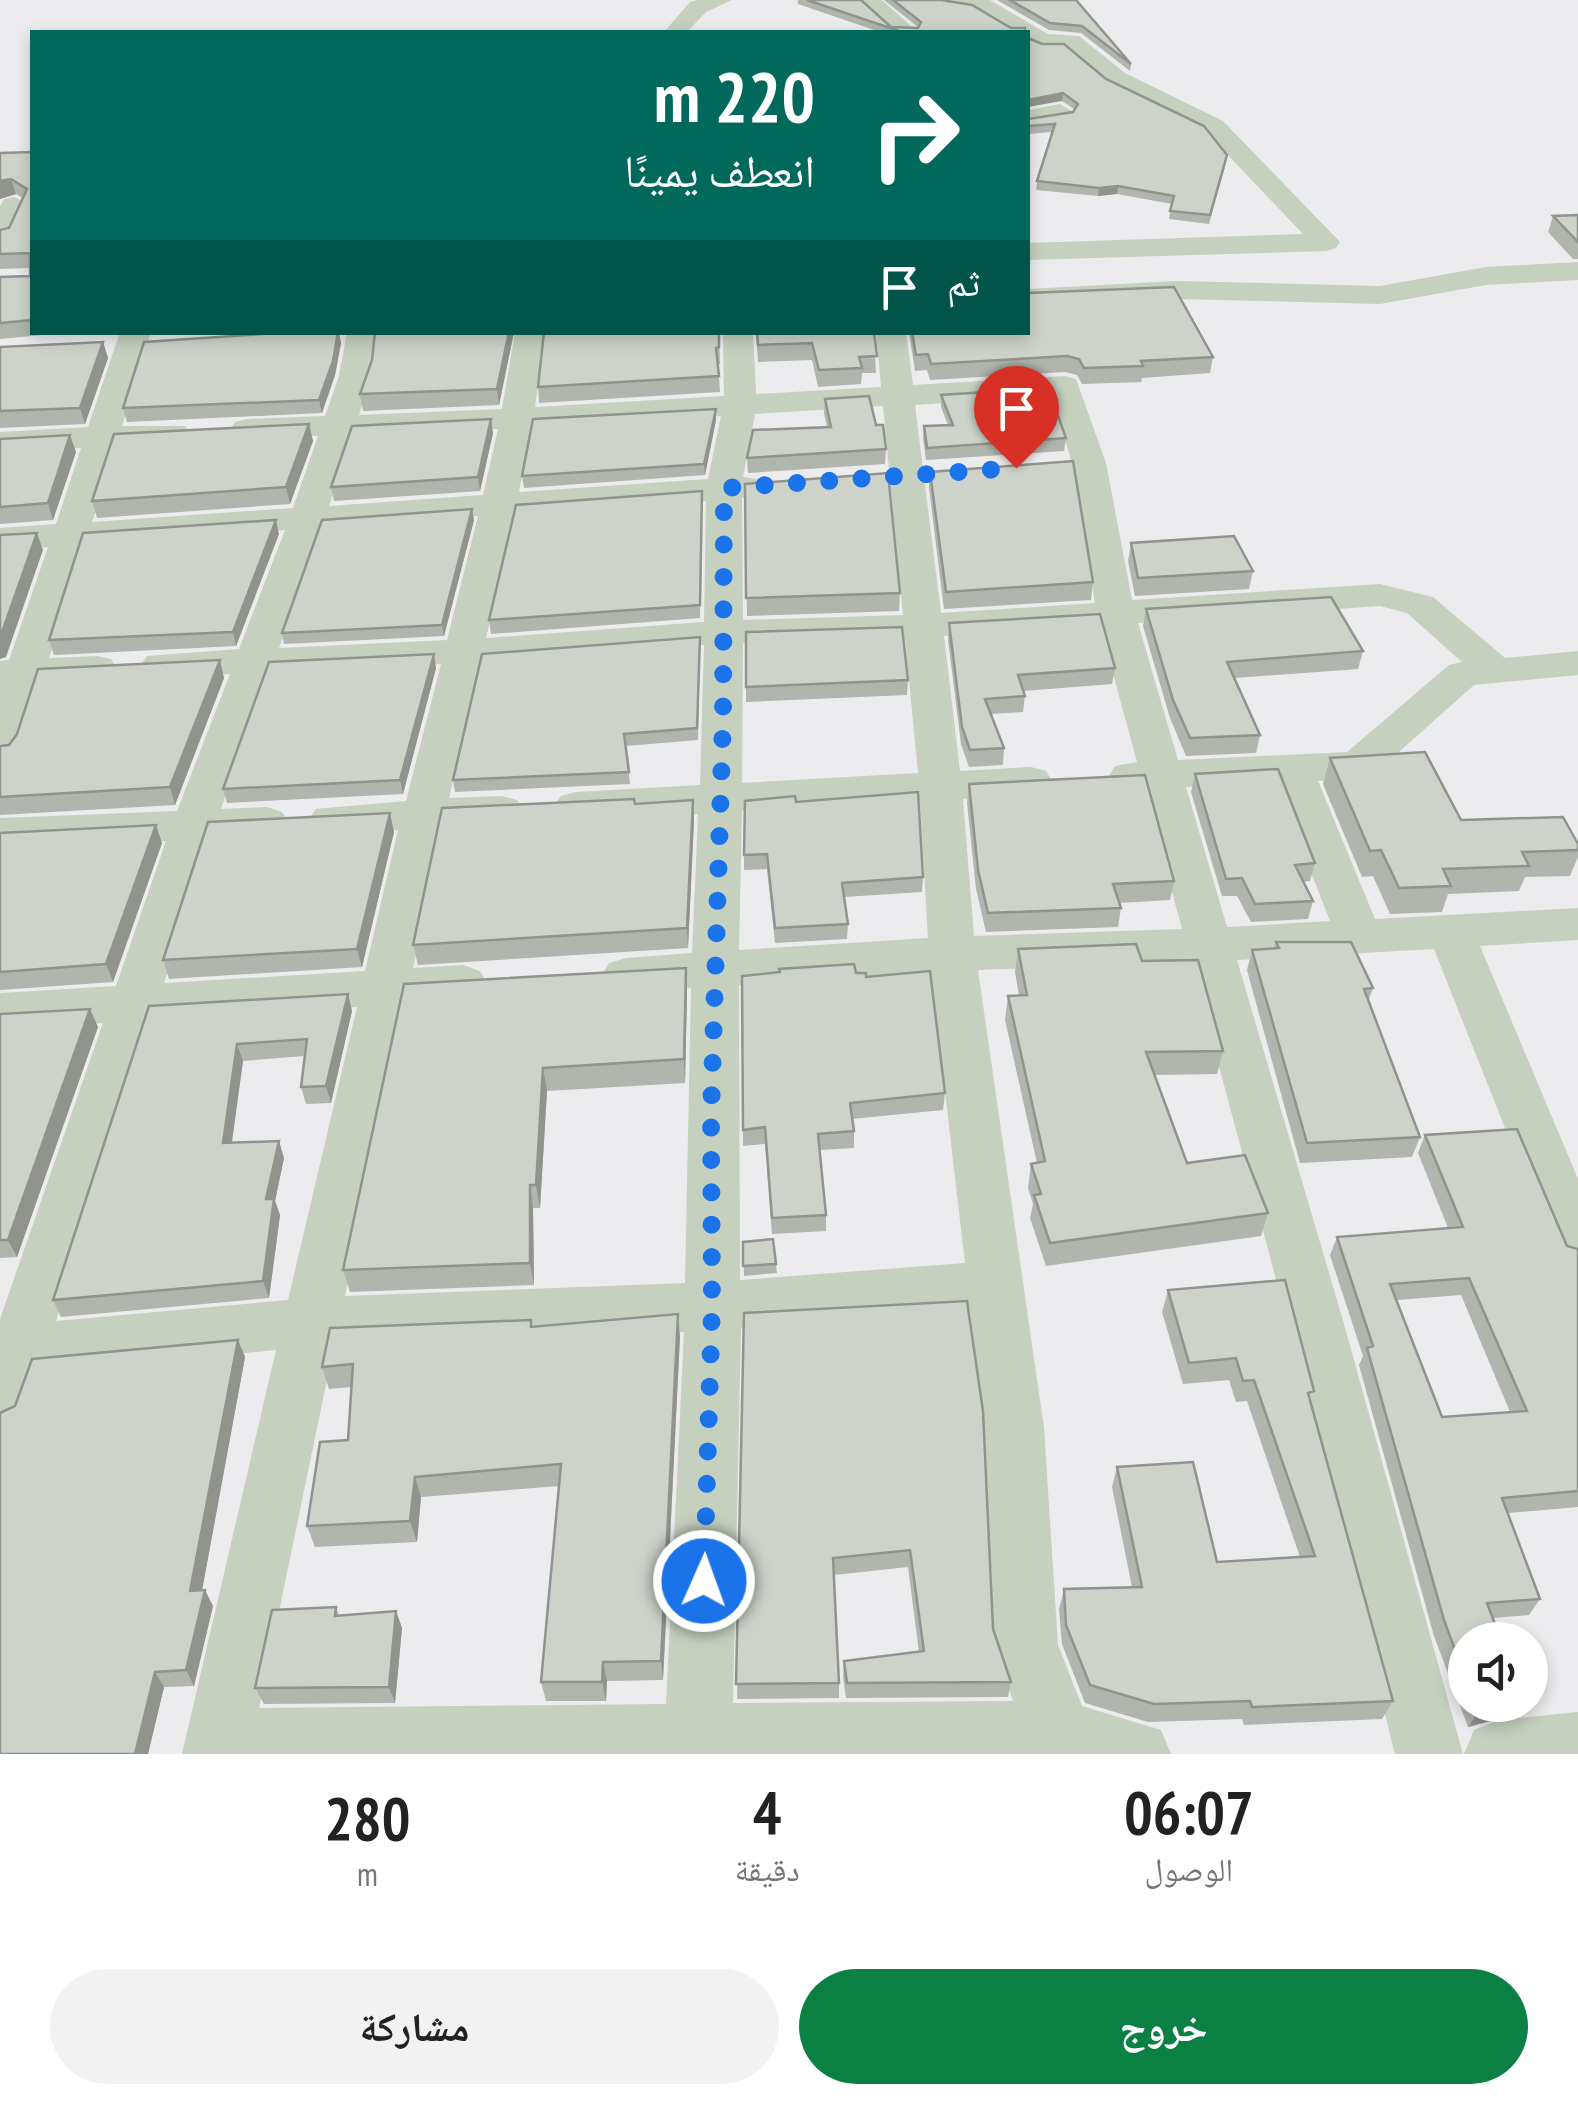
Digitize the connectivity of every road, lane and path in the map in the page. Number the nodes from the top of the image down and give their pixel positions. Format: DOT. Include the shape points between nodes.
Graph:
graph roads {
  1 [pos="721,0"];
  2 [pos="868,0"];
  3 [pos="950,0"];
  4 [pos="677,30"];
  5 [pos="904,30"];
  6 [pos="1018,30"];
  7 [pos="1035,41"];
  8 [pos="1060,112"];
  9 [pos="1030,117"];
  10 [pos="15,205"];
  11 [pos="0,236"];
  12 [pos="1030,252"];
  13 [pos="1578,271"];
  14 [pos="1030,298"];
  15 [pos="362,335"];
  16 [pos="530,335"];
  17 [pos="738,335"];
  18 [pos="890,335"];
  19 [pos="146,339"];
  20 [pos="95,345"];
  21 [pos="898,396"];
  22 [pos="740,404"];
  23 [pos="519,418"];
  24 [pos="338,424"];
  25 [pos="102,437"];
  26 [pos="0,442"];
  27 [pos="1089,463"];
  28 [pos="1052,465"];
  29 [pos="943,473"];
  30 [pos="888,477"];
  31 [pos="779,485"];
  32 [pos="724,488"];
  33 [pos="500,504"];
  34 [pos="307,518"];
  35 [pos="72,534"];
  36 [pos="0,538"];
  37 [pos="1115,610"];
  38 [pos="925,626"];
  39 [pos="722,632"];
  40 [pos="464,651"];
  41 [pos="257,660"];
  42 [pos="1578,663"];
  43 [pos="13,672"];
  44 [pos="1496,672"];
  45 [pos="0,750"];
  46 [pos="1292,768"];
  47 [pos="1159,775"];
  48 [pos="941,786"];
  49 [pos="721,798"];
  50 [pos="424,814"];
  51 [pos="193,826"];
  52 [pos="0,833"];
  53 [pos="1578,924"];
  54 [pos="1451,932"];
  55 [pos="1358,937"];
  56 [pos="1207,945"];
  57 [pos="952,954"];
  58 [pos="716,970"];
  59 [pos="580,978"];
  60 [pos="503,981"];
  61 [pos="387,987"];
  62 [pos="136,1006"];
  63 [pos="0,1011"];
  64 [pos="1578,1244"];
  65 [pos="997,1284"];
  66 [pos="712,1306"];
  67 [pos="312,1322"];
  68 [pos="9,1349"];
  69 [pos="0,1403"];
  70 [pos="1060,1744"];
  71 [pos="698,1746"];
  72 [pos="1578,1746"];
  73 [pos="218,1748"];
  74 [pos="1137,1754"];
  75 [pos="1429,1754"];
  76 [pos="1498,1754"];
  1 -- 4 [label="street" via="698,7"];
  2 -- 5 [label="street"];
  3 -- 6 [label="street" via="978,3"];
  7 -- 12 [label="street" via="1071,41 1116,78 1214,126 1326,242"];
  8 -- 9 [label="street"];
  10 -- 11 [label="street"];
  13 -- 14 [label="street" via="1486,276 1380,295 1176,290"];
  15 -- 24 [label="street"];
  16 -- 23 [label="street"];
  17 -- 22 [label="street"];
  18 -- 21 [label="street"];
  19 -- 20 [label="street"];
  19 -- 25 [label="street"];
  21 -- 22 [label="street"];
  21 -- 27 [label="street" via="1065,386"];
  21 -- 30 [label="street"];
  22 -- 23 [label="street"];
  22 -- 32 [label="street"];
  23 -- 24 [label="street"];
  23 -- 33 [label="street"];
  24 -- 25 [label="street"];
  24 -- 34 [label="street"];
  25 -- 26 [label="street"];
  25 -- 35 [label="street"];
  27 -- 28 [label="street"];
  27 -- 37 [label="street"];
  29 -- 30 [label="street"];
  30 -- 38 [label="street"];
  31 -- 32 [label="street"];
  32 -- 33 [label="street"];
  32 -- 39 [label="street"];
  33 -- 34 [label="street"];
  33 -- 40 [label="street"];
  34 -- 35 [label="street"];
  34 -- 41 [label="street"];
  35 -- 36 [label="street"];
  35 -- 43 [label="street"];
  37 -- 38 [label="street"];
  37 -- 44 [label="street" via="1380,595 1420,604"];
  37 -- 47 [label="street"];
  38 -- 39 [label="street"];
  38 -- 48 [label="street"];
  39 -- 40 [label="street"];
  39 -- 49 [label="street"];
  40 -- 41 [label="street"];
  40 -- 50 [label="street"];
  41 -- 43 [label="street"];
  41 -- 51 [label="street"];
  42 -- 44 [label="street"];
  43 -- 45 [label="street"];
  44 -- 46 [label="street" via="1462,674 1358,766"];
  46 -- 47 [label="street"];
  46 -- 55 [label="street"];
  47 -- 48 [label="street"];
  47 -- 56 [label="street"];
  48 -- 49 [label="street"];
  48 -- 57 [label="street"];
  49 -- 50 [label="street"];
  49 -- 58 [label="street"];
  50 -- 51 [label="street"];
  50 -- 61 [label="street"];
  51 -- 52 [label="street"];
  51 -- 62 [label="street"];
  53 -- 54 [label="street"];
  54 -- 55 [label="street"];
  54 -- 64 [label="street"];
  55 -- 56 [label="street"];
  56 -- 57 [label="street"];
  56 -- 75 [label="street"];
  57 -- 58 [label="street"];
  57 -- 65 [label="street"];
  58 -- 59 [label="street"];
  58 -- 66 [label="street"];
  60 -- 61 [label="street"];
  61 -- 62 [label="street"];
  61 -- 67 [label="street"];
  62 -- 63 [label="street"];
  62 -- 68 [label="street"];
  65 -- 66 [label="street"];
  65 -- 70 [label="street" via="1014,1428 1026,1645"];
  66 -- 67 [label="street"];
  66 -- 71 [label="street"];
  67 -- 68 [label="street"];
  67 -- 73 [label="street"];
  68 -- 69 [label="street"];
  70 -- 71 [label="street"];
  70 -- 74 [label="street"];
  71 -- 73 [label="street"];
  72 -- 76 [label="street"];
}
